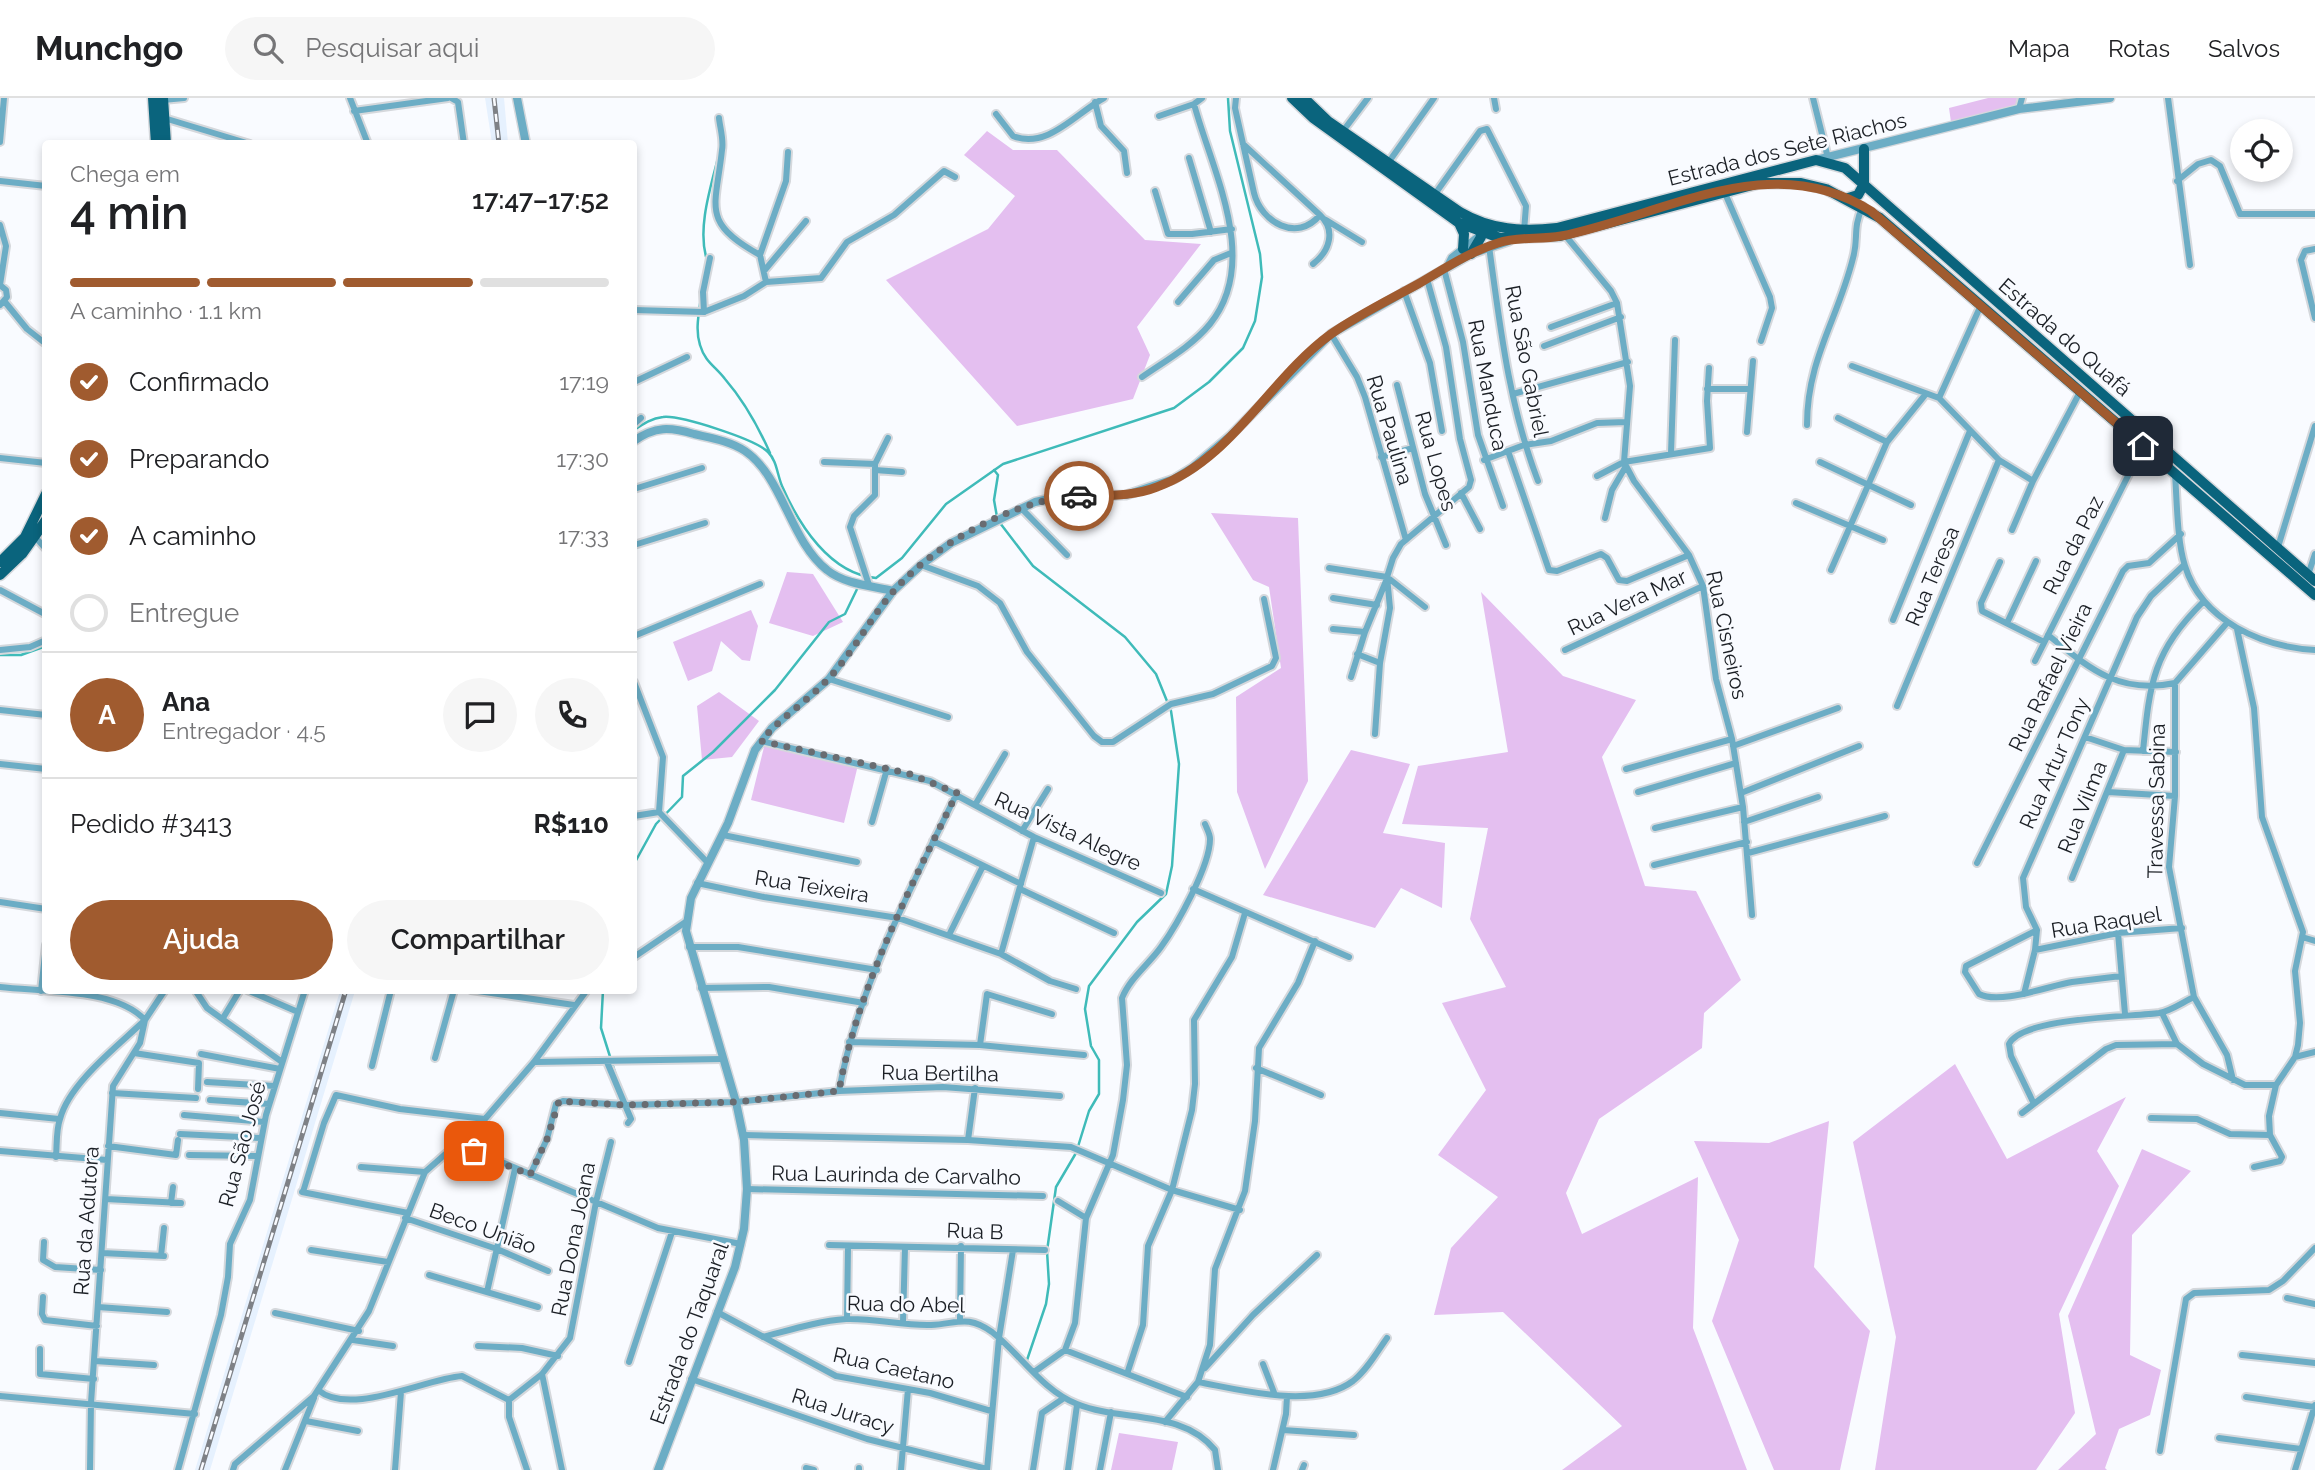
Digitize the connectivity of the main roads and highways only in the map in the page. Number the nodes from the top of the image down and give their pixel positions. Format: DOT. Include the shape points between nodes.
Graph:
graph roads {
  1 [pos="1292,98"];
  2 [pos="1304,98"];
  3 [pos="160,99"];
  4 [pos="156,140"];
  5 [pos="166,140"];
  6 [pos="1864,149"];
  7 [pos="1816,160"];
  8 [pos="1803,163"];
  9 [pos="1801,183"];
  10 [pos="1864,184"];
  11 [pos="1848,198"];
  12 [pos="1474,220"];
  13 [pos="1459,223"];
  14 [pos="1482,234"];
  15 [pos="1523,235"];
  16 [pos="42,502"];
  17 [pos="42,527"];
  18 [pos="0,562"];
  19 [pos="0,575"];
  20 [pos="2312,578"];
  21 [pos="2315,595"];
  1 -- 13 [label="main road"];
  2 -- 12 [label="main road" via="1343,131"];
  3 -- 4 [label="main road"];
  3 -- 5 [label="main road"];
  6 -- 10 [label="main road"];
  7 -- 8 [label="main road, Estrada dos Sete Riachos"];
  7 -- 10 [label="main road, Estrada do Quafá" via="1845,168"];
  8 -- 9 [label="main road"];
  8 -- 15 [label="main road, Estrada dos Sete Riachos"];
  9 -- 11 [label="main road, Estrada dos Sete Riachos"];
  9 -- 15 [label="main road, Estrada dos Sete Riachos" via="1760,183 1564,235"];
  10 -- 11 [label="main road" via="1858,195"];
  10 -- 20 [label="main road, Estrada do Quafá"];
  11 -- 21 [label="main road, Estrada do Quafá" via="1981,305"];
  12 -- 14 [label="main road"];
  12 -- 15 [label="main road, Estrada dos Sete Riachos"];
  13 -- 14 [label="main road"];
  13 -- 14 [label="main road" via="1467,251"];
  14 -- 15 [label="main road"];
  16 -- 18 [label="main road" via="24,537"];
  17 -- 19 [label="main road"];
}
